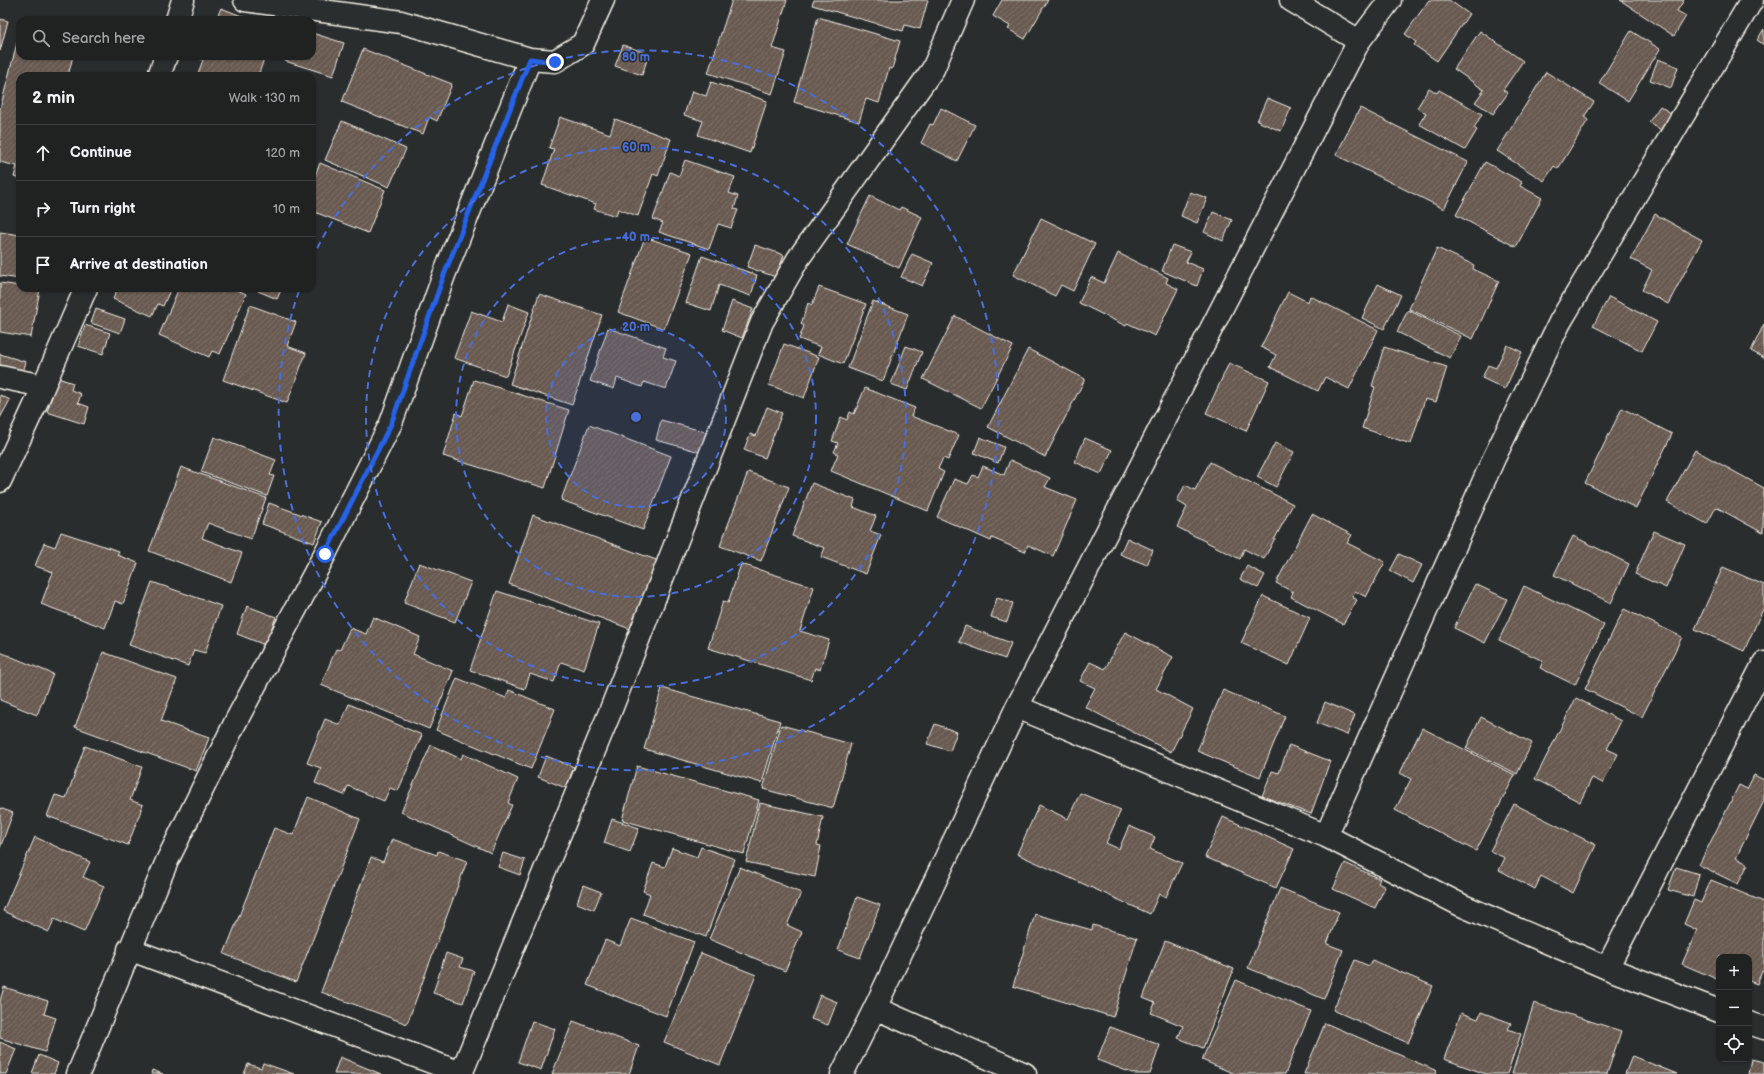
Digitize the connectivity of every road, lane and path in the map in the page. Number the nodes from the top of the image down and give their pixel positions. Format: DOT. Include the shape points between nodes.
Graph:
graph roads {
  1 [pos="183,0"];
  2 [pos="245,0"];
  3 [pos="602,0"];
  4 [pos="963,0"];
  5 [pos="1291,0"];
  6 [pos="1390,0"];
  7 [pos="1752,0"];
  8 [pos="178,16"];
  9 [pos="1359,41"];
  10 [pos="530,59"];
  11 [pos="165,60"];
  12 [pos="160,72"];
  13 [pos="84,292"];
  14 [pos="0,377"];
  15 [pos="43,386"];
  16 [pos="0,481"];
  17 [pos="1764,663"];
  18 [pos="1017,707"];
  19 [pos="1326,836"];
  20 [pos="129,949"];
  21 [pos="1607,968"];
  22 [pos="875,1008"];
  23 [pos="1716,1010"];
  24 [pos="1752,1023"];
  25 [pos="1764,1028"];
  26 [pos="461,1073"];
  27 [pos="78,1074"];
  28 [pos="842,1074"];
  29 [pos="1025,1074"];
  1 -- 8 [label="street"];
  2 -- 10 [label="street" via="401,22"];
  3 -- 10 [label="street" via="583,44 555,62"];
  4 -- 26 [label="street" via="933,69 798,259 762,322 610,712"];
  5 -- 9 [label="street"];
  6 -- 9 [label="street"];
  7 -- 19 [label="street" via="1560,322 1494,458"];
  9 -- 18 [label="street"];
  10 -- 20 [label="street" via="444,275 391,424 232,728 167,861"];
  11 -- 12 [label="street"];
  13 -- 15 [label="street"];
  14 -- 15 [label="street"];
  15 -- 16 [label="street"];
  17 -- 21 [label="street"];
  18 -- 19 [label="street"];
  18 -- 22 [label="street"];
  19 -- 21 [label="street" via="1461,905"];
  20 -- 26 [label="street"];
  20 -- 27 [label="street"];
  21 -- 23 [label="street"];
  22 -- 28 [label="street"];
  22 -- 29 [label="street"];
  24 -- 25 [label="street"];
}
